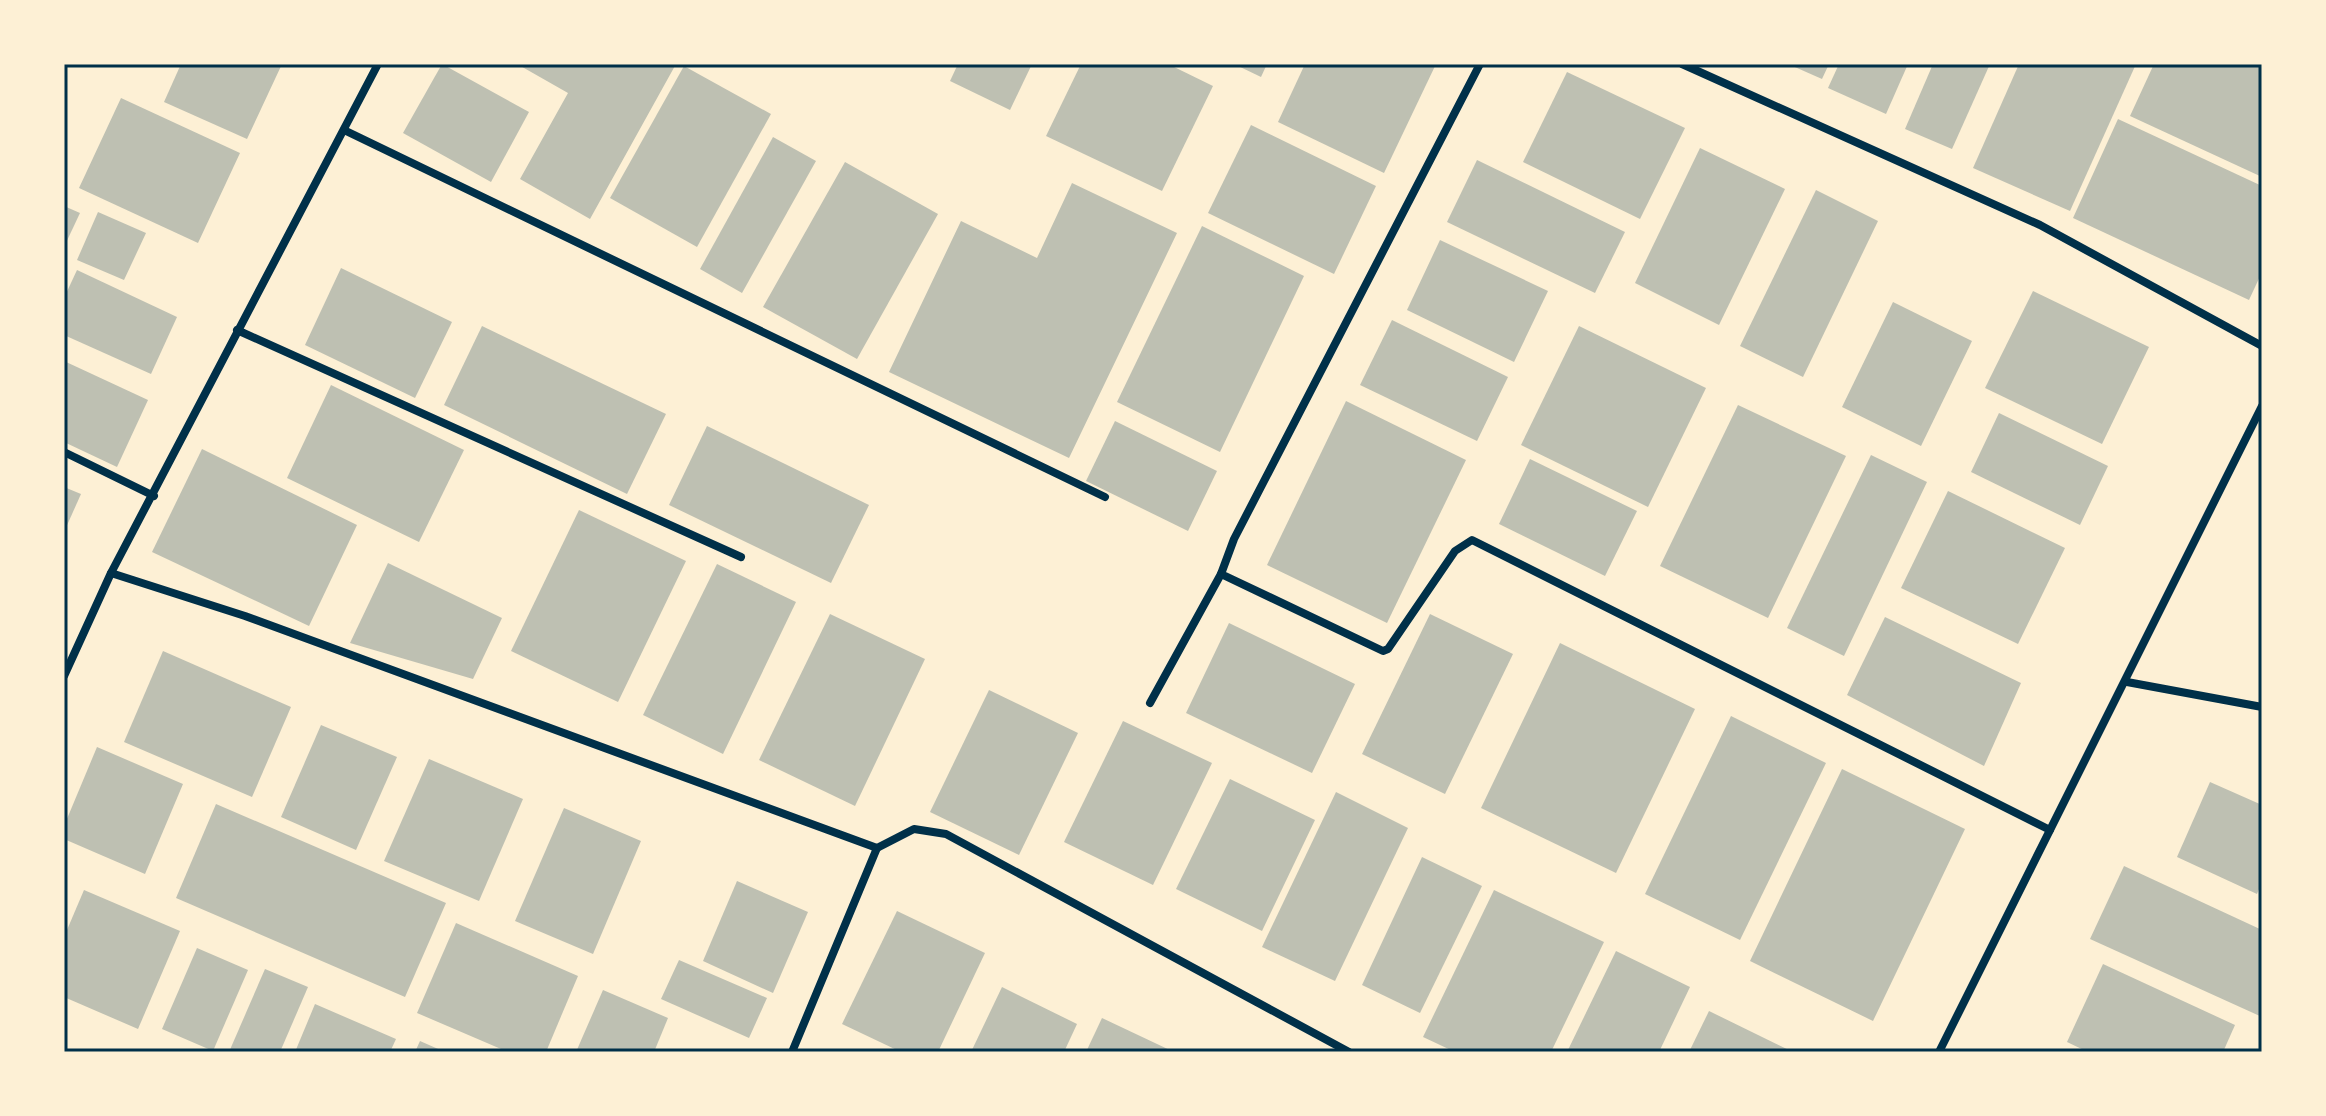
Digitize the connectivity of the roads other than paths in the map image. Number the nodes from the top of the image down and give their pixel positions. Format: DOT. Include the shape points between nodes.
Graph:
graph roads {
  1 [pos="378,64"];
  2 [pos="1480,64"];
  3 [pos="1682,64"];
  4 [pos="346,131"];
  5 [pos="237,330"];
  6 [pos="2262,346"];
  7 [pos="2262,406"];
  8 [pos="64,452"];
  9 [pos="154,496"];
  10 [pos="1105,497"];
  11 [pos="741,557"];
  12 [pos="111,573"];
  13 [pos="1221,574"];
  14 [pos="64,676"];
  15 [pos="2127,682"];
  16 [pos="1150,703"];
  17 [pos="2262,707"];
  18 [pos="2050,830"];
  19 [pos="877,848"];
  20 [pos="792,1052"];
  21 [pos="1349,1052"];
  22 [pos="1939,1052"];
  1 -- 4 [label="street"];
  2 -- 13 [label="street" via="1234,539"];
  3 -- 6 [label="street" via="2040,225"];
  4 -- 5 [label="street"];
  4 -- 10 [label="street"];
  5 -- 9 [label="street"];
  5 -- 11 [label="street"];
  7 -- 15 [label="street"];
  8 -- 9 [label="street"];
  9 -- 12 [label="street"];
  12 -- 14 [label="street"];
  12 -- 19 [label="street" via="245,616"];
  13 -- 16 [label="street"];
  13 -- 18 [label="street" via="1383,651 1455,551 1472,540"];
  15 -- 17 [label="street"];
  15 -- 18 [label="street"];
  18 -- 22 [label="street"];
  19 -- 20 [label="street"];
  19 -- 21 [label="street" via="914,829 946,834"];
}
